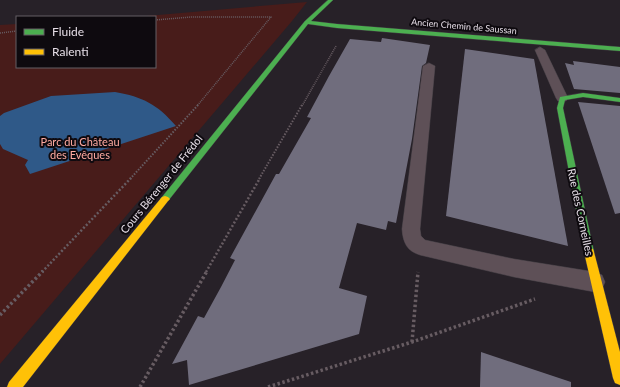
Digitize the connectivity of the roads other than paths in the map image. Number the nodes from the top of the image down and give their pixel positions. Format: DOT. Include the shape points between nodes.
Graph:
graph roads {
  1 [pos="331,0"];
  2 [pos="307,22"];
  3 [pos="620,48"];
  4 [pos="540,50"];
  5 [pos="429,66"];
  6 [pos="562,98"];
  7 [pos="620,100"];
  8 [pos="595,282"];
  9 [pos="620,378"];
  10 [pos="14,387"];
  1 -- 2 [label="street, Cours Bérenger de Frédol"];
  2 -- 3 [label="street, Ancien Chemin de Saussan"];
  2 -- 10 [label="street, Cours Bérenger de Frédol"];
  4 -- 6 [label="lane, Rue des Corneilles"];
  5 -- 8 [label="lane" via="411,229 412,240 420,247 514,268"];
  6 -- 7 [label="street" via="572,94 588,94"];
  6 -- 8 [label="street, Rue des Corneilles" via="560,108"];
  8 -- 9 [label="street, Rue des Corneilles"];
}
